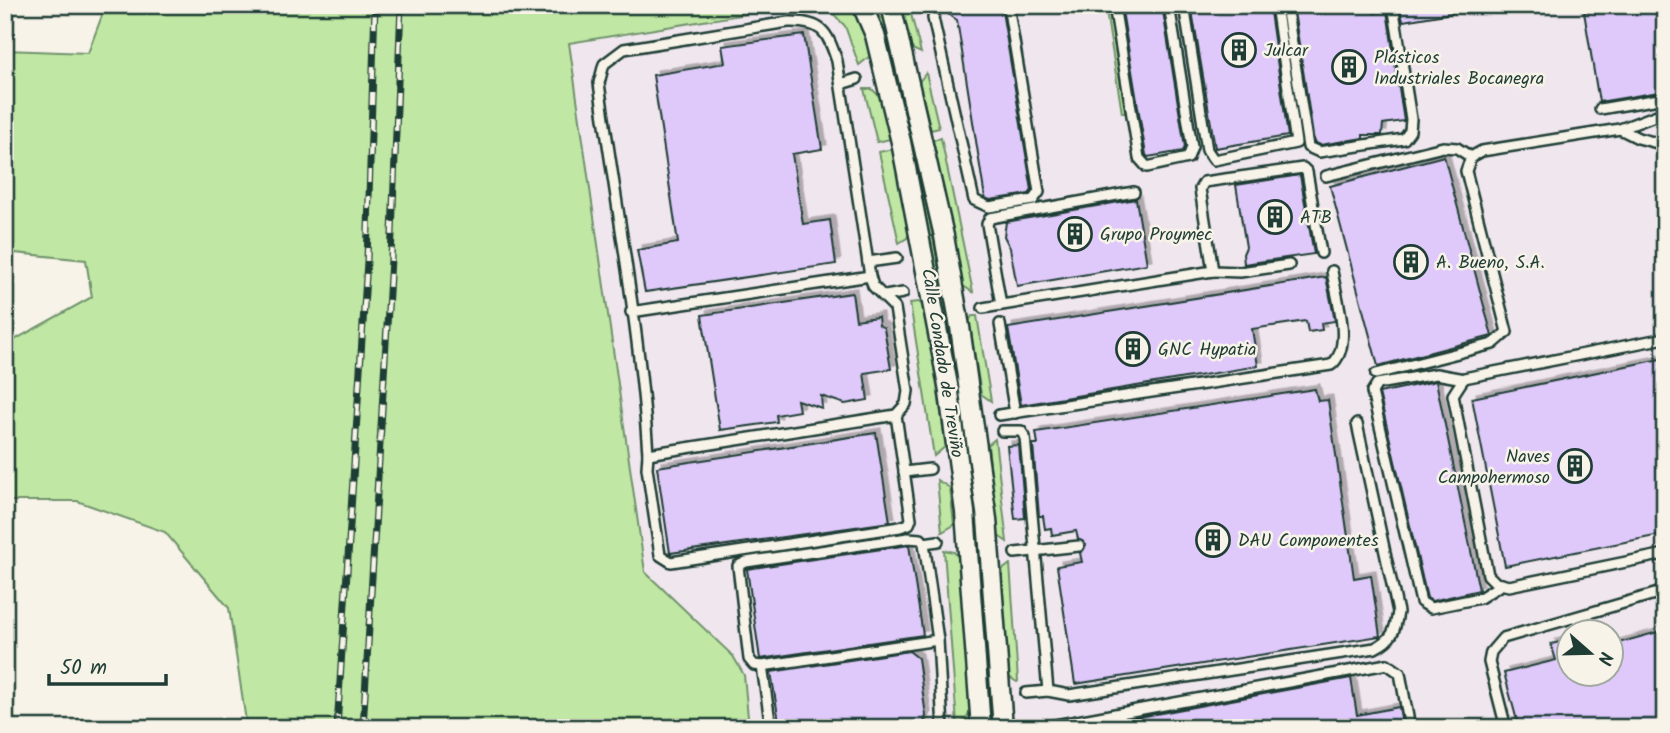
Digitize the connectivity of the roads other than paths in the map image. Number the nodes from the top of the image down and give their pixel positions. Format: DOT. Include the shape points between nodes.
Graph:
graph roads {
  1 [pos="862,5"];
  2 [pos="891,5"];
  3 [pos="936,5"];
  4 [pos="1008,5"];
  5 [pos="1114,5"];
  6 [pos="1169,5"];
  7 [pos="1184,5"];
  8 [pos="1276,5"];
  9 [pos="1286,5"];
  10 [pos="1394,11"];
  11 [pos="943,59"];
  12 [pos="930,62"];
  13 [pos="857,79"];
  14 [pos="841,84"];
  15 [pos="1665,98"];
  16 [pos="1600,109"];
  17 [pos="1665,112"];
  18 [pos="1620,129"];
  19 [pos="1665,145"];
  20 [pos="1471,157"];
  21 [pos="1326,176"];
  22 [pos="1134,192"];
  23 [pos="1321,253"];
  24 [pos="897,258"];
  25 [pos="868,262"];
  26 [pos="1289,265"];
  27 [pos="1213,271"];
  28 [pos="1332,271"];
  29 [pos="870,276"];
  30 [pos="903,293"];
  31 [pos="885,296"];
  32 [pos="1001,305"];
  33 [pos="983,308"];
  34 [pos="631,312"];
  35 [pos="1000,324"];
  36 [pos="1665,338"];
  37 [pos="1376,374"];
  38 [pos="1464,379"];
  39 [pos="1015,413"];
  40 [pos="896,415"];
  41 [pos="999,415"];
  42 [pos="1357,424"];
  43 [pos="1002,431"];
  44 [pos="648,454"];
  45 [pos="930,469"];
  46 [pos="904,472"];
  47 [pos="938,541"];
  48 [pos="924,543"];
  49 [pos="1079,546"];
  50 [pos="1038,551"];
  51 [pos="1015,554"];
  52 [pos="1665,554"];
  53 [pos="1502,584"];
  54 [pos="1665,591"];
  55 [pos="938,640"];
  56 [pos="762,666"];
  57 [pos="1048,691"];
  58 [pos="1026,693"];
  59 [pos="771,728"];
  60 [pos="943,728"];
  61 [pos="981,728"];
  62 [pos="1003,728"];
  63 [pos="1039,728"];
  64 [pos="1410,728"];
  65 [pos="1506,728"];
  1 -- 61 [label="street, Calle Condado de Treviño" via="875,35 901,142 948,385 965,512"];
  2 -- 62 [label="street, Calle Condado de Treviño" via="961,327 988,531"];
  3 -- 11 [label="lane" via="933,18"];
  4 -- 11 [label="lane" via="1039,192 1033,200 989,207 974,200"];
  5 -- 6 [label="lane" via="1139,158 1147,167 1182,161 1192,147"];
  7 -- 8 [label="lane" via="1207,150 1214,160 1296,143"];
  9 -- 10 [label="lane" via="1308,147 1319,152 1404,139 1410,131"];
  11 -- 12 [label="lane"];
  13 -- 14 [label="lane"];
  14 -- 25 [label="lane"];
  14 -- 34 [label="lane" via="829,38 817,25 806,22 624,49 612,55 599,83"];
  15 -- 16 [label="lane"];
  17 -- 18 [label="lane"];
  18 -- 19 [label="lane"];
  18 -- 20 [label="lane" via="1482,151"];
  20 -- 21 [label="lane" via="1457,148 1443,147"];
  20 -- 37 [label="lane" via="1466,171 1507,332 1493,344"];
  22 -- 32 [label="lane" via="990,218 987,224"];
  23 -- 27 [label="lane" via="1303,168 1204,183 1200,189"];
  24 -- 25 [label="lane"];
  25 -- 29 [label="lane"];
  26 -- 27 [label="lane"];
  27 -- 32 [label="lane"];
  28 -- 39 [label="lane" via="1343,344 1339,359 1331,365"];
  29 -- 31 [label="lane" via="873,286"];
  29 -- 34 [label="lane"];
  30 -- 31 [label="lane"];
  31 -- 40 [label="lane" via="895,309 908,391 906,404"];
  32 -- 33 [label="lane"];
  34 -- 44 [label="lane"];
  35 -- 39 [label="lane"];
  36 -- 38 [label="lane"];
  38 -- 53 [label="lane" via="1453,395 1488,575"];
  38 -- 53 [label="lane" via="1436,374 1377,384 1372,392 1421,602 1431,608 1480,598"];
  39 -- 41 [label="lane"];
  40 -- 44 [label="lane"];
  40 -- 46 [label="lane"];
  42 -- 57 [label="lane" via="1398,612 1388,642 1376,648 1069,695"];
  43 -- 50 [label="lane" via="1021,430 1025,437"];
  44 -- 46 [label="lane" via="660,555 671,562 909,524"];
  45 -- 46 [label="lane"];
  47 -- 48 [label="lane"];
  48 -- 55 [label="lane"];
  48 -- 56 [label="lane" via="908,538 738,566 749,659"];
  49 -- 50 [label="lane"];
  50 -- 51 [label="lane"];
  50 -- 57 [label="lane"];
  52 -- 53 [label="lane"];
  54 -- 65 [label="lane" via="1503,638 1489,662"];
  55 -- 56 [label="lane"];
  55 -- 60 [label="lane"];
  56 -- 59 [label="lane"];
  57 -- 58 [label="lane"];
  63 -- 64 [label="lane" via="1387,664 1400,673"];
}
